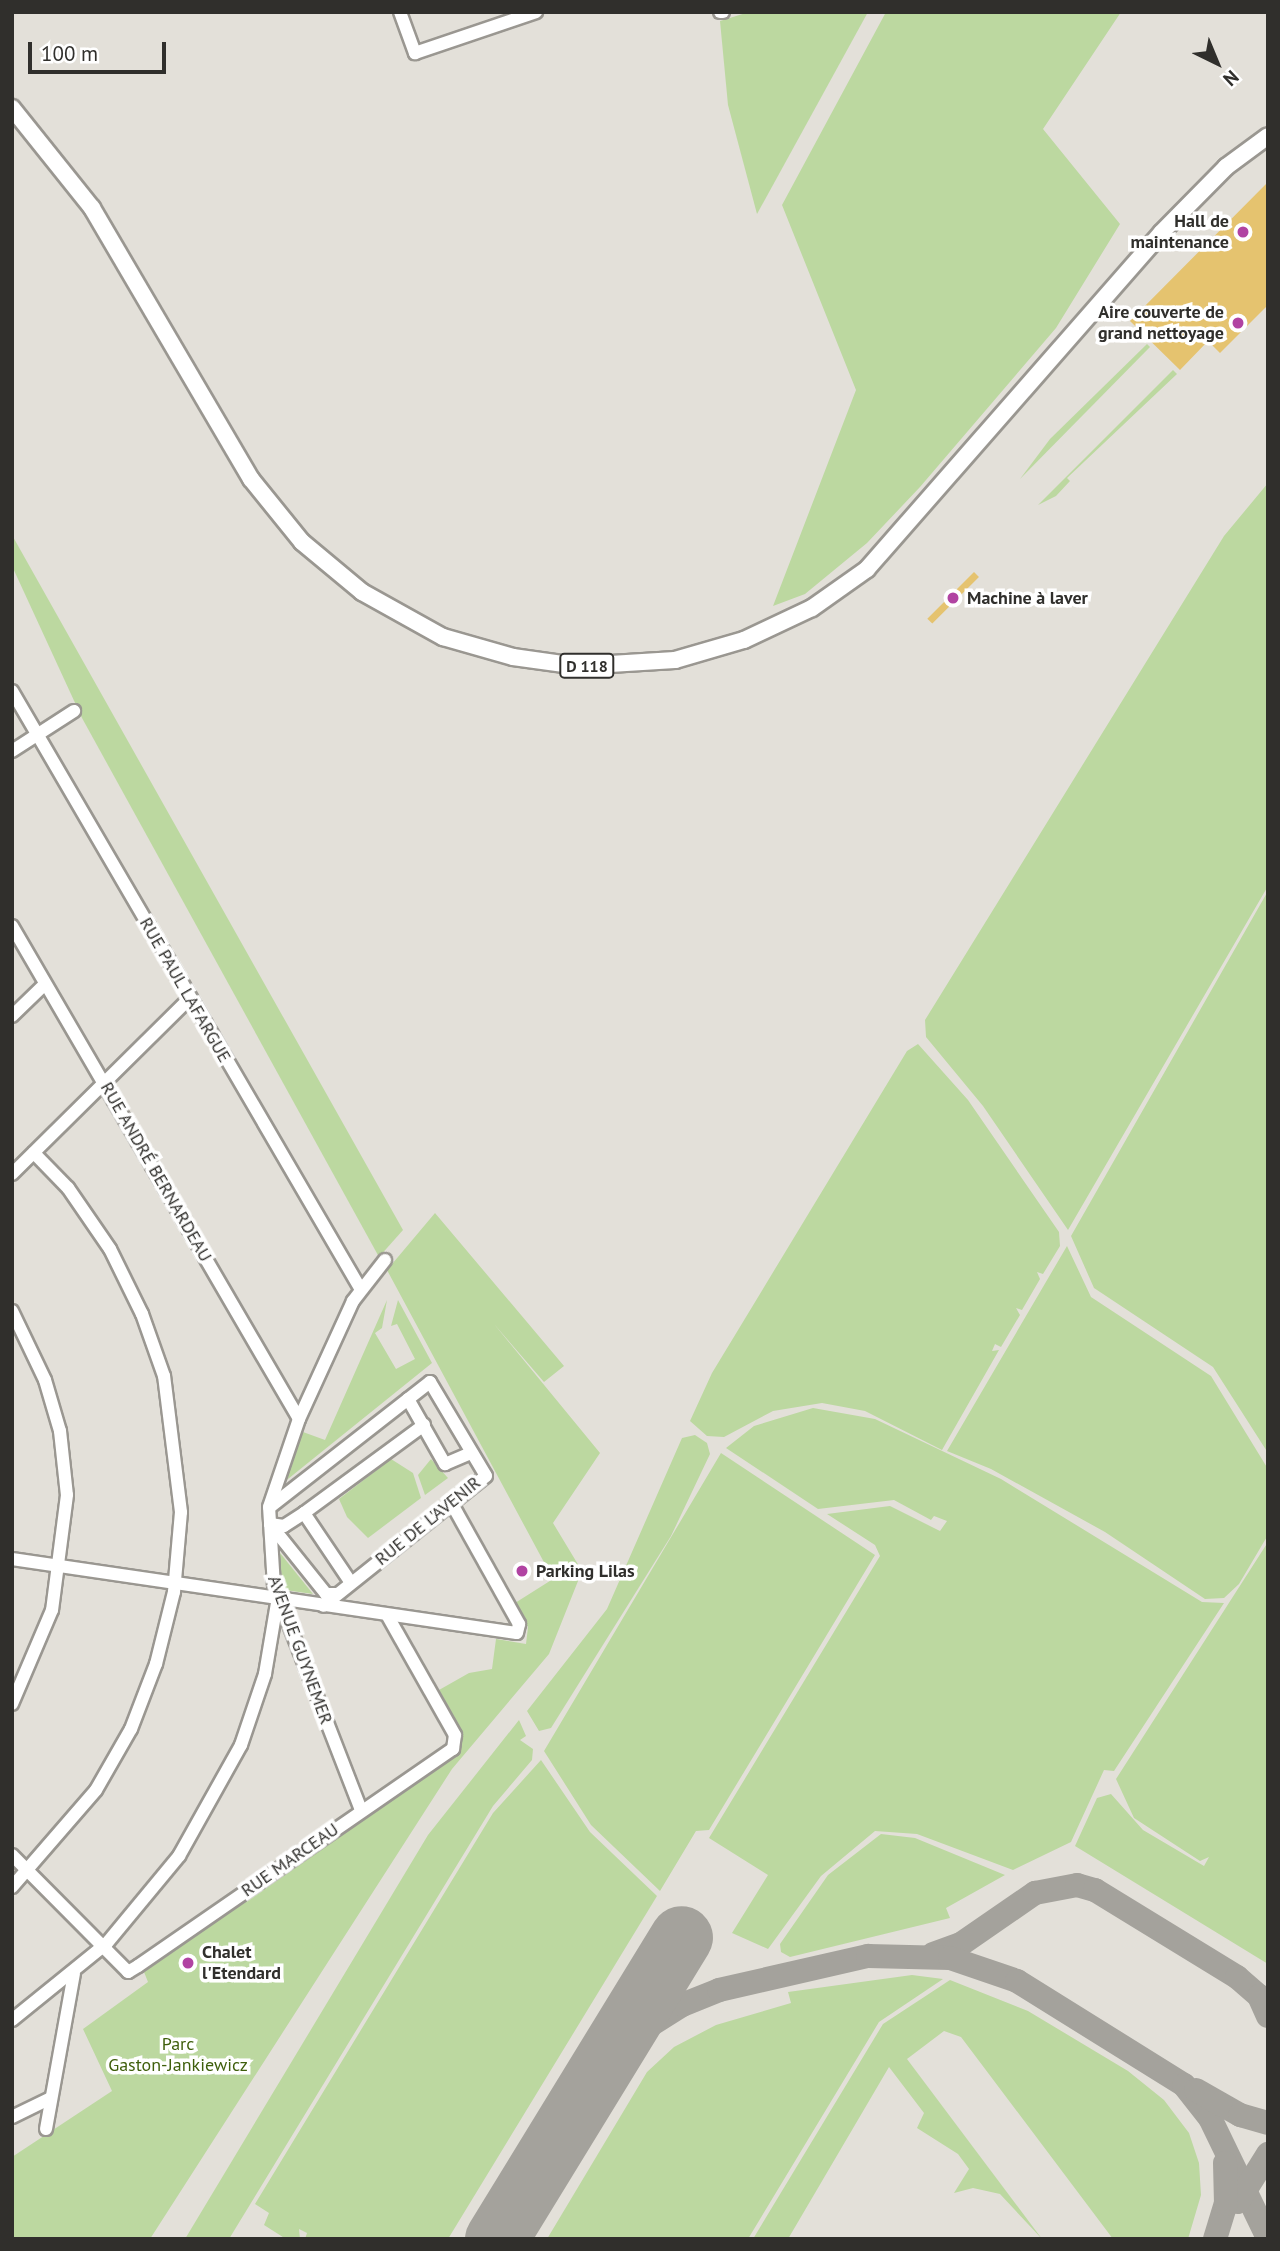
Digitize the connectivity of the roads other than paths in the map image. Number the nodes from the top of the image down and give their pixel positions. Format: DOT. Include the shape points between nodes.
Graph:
graph roads {
  1 [pos="400,12"];
  2 [pos="536,12"];
  3 [pos="12,108"];
  4 [pos="1268,126"];
  5 [pos="1268,136"];
  6 [pos="1226,167"];
  7 [pos="12,691"];
  8 [pos="74,711"];
  9 [pos="37,735"];
  10 [pos="12,751"];
  11 [pos="12,926"];
  12 [pos="45,984"];
  13 [pos="190,998"];
  14 [pos="12,1016"];
  15 [pos="104,1084"];
  16 [pos="34,1153"];
  17 [pos="12,1174"];
  18 [pos="385,1260"];
  19 [pos="360,1288"];
  20 [pos="12,1311"];
  21 [pos="408,1399"];
  22 [pos="299,1419"];
  23 [pos="424,1424"];
  24 [pos="471,1453"];
  25 [pos="452,1504"];
  26 [pos="269,1507"];
  27 [pos="304,1513"];
  28 [pos="270,1524"];
  29 [pos="12,1559"];
  30 [pos="61,1567"];
  31 [pos="175,1583"];
  32 [pos="351,1583"];
  33 [pos="336,1594"];
  34 [pos="278,1599"];
  35 [pos="323,1606"];
  36 [pos="387,1615"];
  37 [pos="12,1704"];
  38 [pos="361,1810"];
  39 [pos="12,1855"];
  40 [pos="29,1871"];
  41 [pos="12,1887"];
  42 [pos="103,1947"];
  43 [pos="74,1972"];
  44 [pos="12,2020"];
  45 [pos="51,2098"];
  46 [pos="12,2117"];
  47 [pos="46,2129"];
  1 -- 2 [label="street" via="415,53"];
  3 -- 6 [label="main road, D 118" via="92,208 251,479 302,542 362,592 443,637 513,657 579,666 675,660 744,640 813,608 867,569 1130,267"];
  4 -- 6 [label="main road, D 118"];
  5 -- 6 [label="main road, D 118"];
  7 -- 9 [label="street, RUE PAUL LAFARGUE"];
  8 -- 9 [label="street"];
  9 -- 10 [label="street"];
  9 -- 13 [label="street, RUE PAUL LAFARGUE"];
  11 -- 12 [label="street, RUE ANDRÉ BERNARDEAU"];
  12 -- 14 [label="street"];
  12 -- 15 [label="street, RUE ANDRÉ BERNARDEAU"];
  13 -- 15 [label="street"];
  13 -- 19 [label="street, RUE PAUL LAFARGUE"];
  15 -- 16 [label="street"];
  15 -- 22 [label="street, RUE ANDRÉ BERNARDEAU"];
  16 -- 17 [label="street"];
  16 -- 31 [label="street" via="68,1188 110,1249 164,1376 181,1512"];
  18 -- 19 [label="street, AVENUE GUYNEMER"];
  19 -- 22 [label="street, AVENUE GUYNEMER"];
  20 -- 30 [label="street" via="45,1380 60,1431 67,1494"];
  21 -- 23 [label="street, RUE DE L'AVENIR"];
  21 -- 24 [label="street, RUE DE L'AVENIR" via="430,1382"];
  21 -- 26 [label="street, RUE DE L'AVENIR"];
  22 -- 26 [label="street, AVENUE GUYNEMER"];
  23 -- 24 [label="street, RUE DE L'AVENIR" via="445,1464"];
  23 -- 27 [label="street"];
  24 -- 25 [label="street, RUE DE L'AVENIR" via="486,1476"];
  25 -- 32 [label="street, RUE DE L'AVENIR"];
  25 -- 36 [label="street" via="519,1624 517,1633"];
  26 -- 28 [label="street, AVENUE GUYNEMER"];
  27 -- 28 [label="street" via="284,1526"];
  27 -- 32 [label="street"];
  28 -- 33 [label="street" via="326,1594"];
  28 -- 34 [label="street, AVENUE GUYNEMER" via="268,1562"];
  29 -- 30 [label="street"];
  30 -- 31 [label="street"];
  30 -- 37 [label="street" via="43,1642"];
  31 -- 34 [label="street"];
  31 -- 40 [label="street" via="156,1664 131,1729 96,1790"];
  32 -- 33 [label="street, RUE DE L'AVENIR"];
  33 -- 35 [label="street, RUE DE L'AVENIR"];
  34 -- 35 [label="street"];
  34 -- 38 [label="street, AVENUE GUYNEMER"];
  34 -- 42 [label="street" via="258,1695 212,1803 179,1856"];
  35 -- 36 [label="street"];
  36 -- 38 [label="street, RUE MARCEAU" via="456,1735 453,1749"];
  38 -- 42 [label="street, RUE MARCEAU" via="128,1972"];
  39 -- 40 [label="street"];
  40 -- 41 [label="street"];
  40 -- 42 [label="street"];
  42 -- 43 [label="street"];
  43 -- 44 [label="street"];
  43 -- 45 [label="street"];
  45 -- 46 [label="street"];
  45 -- 47 [label="street"];
}
